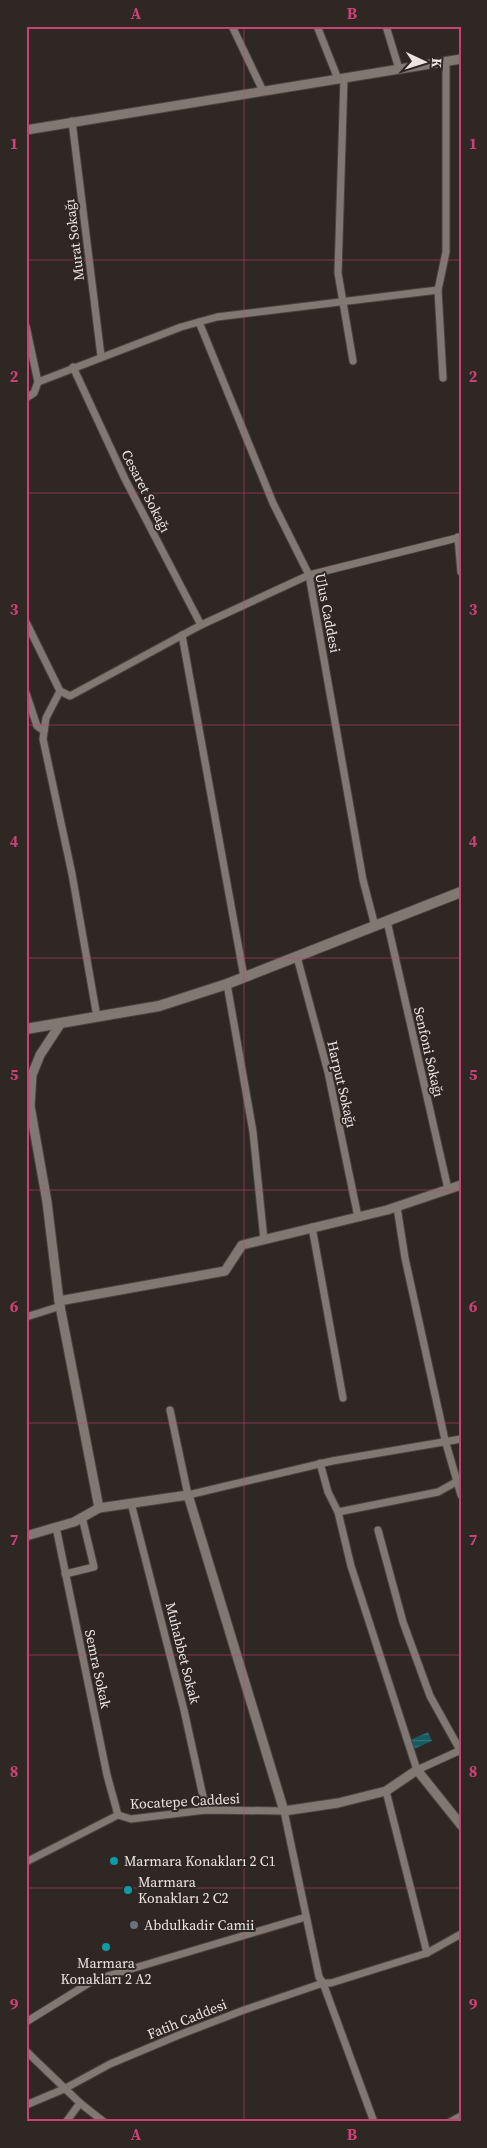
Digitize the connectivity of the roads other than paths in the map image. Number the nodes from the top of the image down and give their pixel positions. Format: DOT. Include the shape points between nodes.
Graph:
graph roads {
  1 [pos="232,26"];
  2 [pos="317,26"];
  3 [pos="386,26"];
  4 [pos="461,59"];
  5 [pos="446,61"];
  6 [pos="400,69"];
  7 [pos="341,79"];
  8 [pos="263,91"];
  9 [pos="72,121"];
  10 [pos="26,130"];
  11 [pos="438,290"];
  12 [pos="344,301"];
  13 [pos="200,322"];
  14 [pos="26,326"];
  15 [pos="101,356"];
  16 [pos="353,361"];
  17 [pos="73,367"];
  18 [pos="443,378"];
  19 [pos="38,382"];
  20 [pos="26,398"];
  21 [pos="460,537"];
  22 [pos="461,572"];
  23 [pos="309,575"];
  24 [pos="26,622"];
  25 [pos="201,625"];
  26 [pos="182,635"];
  27 [pos="60,691"];
  28 [pos="26,694"];
  29 [pos="44,731"];
  30 [pos="461,892"];
  31 [pos="387,921"];
  32 [pos="375,926"];
  33 [pos="297,957"];
  34 [pos="244,977"];
  35 [pos="227,984"];
  36 [pos="97,1017"];
  37 [pos="61,1023"];
  38 [pos="26,1028"];
  39 [pos="29,1075"];
  40 [pos="461,1185"];
  41 [pos="448,1189"];
  42 [pos="397,1206"];
  43 [pos="358,1217"];
  44 [pos="312,1227"];
  45 [pos="264,1240"];
  46 [pos="60,1304"];
  47 [pos="26,1317"];
  48 [pos="343,1398"];
  49 [pos="170,1410"];
  50 [pos="461,1439"];
  51 [pos="445,1440"];
  52 [pos="320,1463"];
  53 [pos="456,1482"];
  54 [pos="188,1495"];
  55 [pos="461,1495"];
  56 [pos="131,1504"];
  57 [pos="99,1508"];
  58 [pos="338,1512"];
  59 [pos="82,1517"];
  60 [pos="56,1527"];
  61 [pos="378,1530"];
  62 [pos="26,1536"];
  63 [pos="65,1574"];
  64 [pos="461,1750"];
  65 [pos="417,1770"];
  66 [pos="386,1791"];
  67 [pos="206,1810"];
  68 [pos="284,1812"];
  69 [pos="118,1815"];
  70 [pos="461,1825"];
  71 [pos="26,1862"];
  72 [pos="306,1917"];
  73 [pos="461,1934"];
  74 [pos="426,1953"];
  75 [pos="323,1983"];
  76 [pos="26,2022"];
  77 [pos="26,2051"];
  78 [pos="64,2089"];
  79 [pos="80,2103"];
  80 [pos="26,2105"];
  81 [pos="461,2116"];
  82 [pos="66,2122"];
  83 [pos="104,2122"];
  84 [pos="374,2122"];
  85 [pos="450,2122"];
  1 -- 8 [label="street"];
  2 -- 7 [label="street"];
  3 -- 6 [label="street"];
  4 -- 5 [label="street"];
  5 -- 6 [label="street"];
  5 -- 11 [label="street" via="446,252"];
  6 -- 7 [label="street"];
  7 -- 8 [label="street"];
  7 -- 12 [label="street" via="338,273"];
  8 -- 9 [label="street"];
  9 -- 10 [label="street"];
  9 -- 15 [label="street, Murat Sokağı"];
  11 -- 12 [label="street"];
  11 -- 18 [label="street"];
  12 -- 13 [label="street"];
  12 -- 16 [label="street"];
  13 -- 15 [label="street"];
  13 -- 23 [label="street, Ulus Caddesi" via="272,503"];
  14 -- 19 [label="street"];
  15 -- 17 [label="street"];
  17 -- 19 [label="street"];
  17 -- 25 [label="street, Cesaret Sokağı" via="125,479"];
  19 -- 20 [label="street" via="34,393"];
  21 -- 22 [label="street"];
  21 -- 23 [label="street"];
  23 -- 25 [label="street"];
  23 -- 32 [label="street, Ulus Caddesi" via="363,880"];
  24 -- 27 [label="street"];
  25 -- 26 [label="street"];
  26 -- 27 [label="street" via="70,696"];
  26 -- 34 [label="street"];
  27 -- 29 [label="street" via="46,718"];
  28 -- 29 [label="street" via="37,726"];
  29 -- 36 [label="street"];
  30 -- 31 [label="main road"];
  31 -- 32 [label="main road"];
  31 -- 41 [label="street, Senfoni Sokağı"];
  32 -- 33 [label="main road"];
  33 -- 34 [label="main road"];
  33 -- 43 [label="street, Harput Sokağı" via="328,1072"];
  34 -- 35 [label="main road"];
  35 -- 36 [label="main road" via="159,1006"];
  35 -- 45 [label="street" via="253,1132"];
  36 -- 37 [label="main road"];
  37 -- 38 [label="main road"];
  37 -- 39 [label="street"];
  39 -- 46 [label="street" via="30,1106"];
  40 -- 41 [label="street"];
  41 -- 42 [label="street"];
  42 -- 43 [label="street"];
  42 -- 51 [label="street" via="405,1258"];
  43 -- 44 [label="street"];
  44 -- 45 [label="street"];
  44 -- 48 [label="street"];
  45 -- 46 [label="street" via="242,1245 224,1271"];
  46 -- 47 [label="street"];
  46 -- 57 [label="street"];
  49 -- 54 [label="street"];
  50 -- 51 [label="street"];
  51 -- 52 [label="street"];
  51 -- 53 [label="street"];
  52 -- 54 [label="street"];
  52 -- 58 [label="street"];
  53 -- 55 [label="street"];
  53 -- 58 [label="street" via="438,1492"];
  54 -- 56 [label="street"];
  54 -- 68 [label="street"];
  56 -- 57 [label="street"];
  56 -- 67 [label="street, Muhabbet Sokak"];
  57 -- 59 [label="street"];
  58 -- 65 [label="street" via="351,1566"];
  59 -- 60 [label="street"];
  59 -- 63 [label="street" via="94,1567"];
  60 -- 62 [label="street"];
  60 -- 63 [label="street, Semra Sokak"];
  61 -- 64 [label="street" via="403,1622 430,1696"];
  63 -- 69 [label="street, Semra Sokak"];
  64 -- 65 [label="street"];
  65 -- 66 [label="street"];
  65 -- 70 [label="street"];
  66 -- 68 [label="street"];
  66 -- 74 [label="street"];
  67 -- 68 [label="street, Kocatepe Caddesi"];
  67 -- 69 [label="street, Kocatepe Caddesi" via="131,1818"];
  68 -- 72 [label="street"];
  69 -- 71 [label="street"];
  72 -- 75 [label="street"];
  72 -- 76 [label="street" via="94,1980"];
  73 -- 74 [label="street, Fatih Caddesi"];
  74 -- 75 [label="street, Fatih Caddesi"];
  75 -- 78 [label="street, Fatih Caddesi" via="179,2035 110,2064"];
  75 -- 84 [label="street"];
  77 -- 78 [label="street"];
  78 -- 79 [label="street"];
  78 -- 80 [label="street, Fatih Caddesi"];
  79 -- 82 [label="street"];
  79 -- 83 [label="street"];
  81 -- 85 [label="street"];
}
